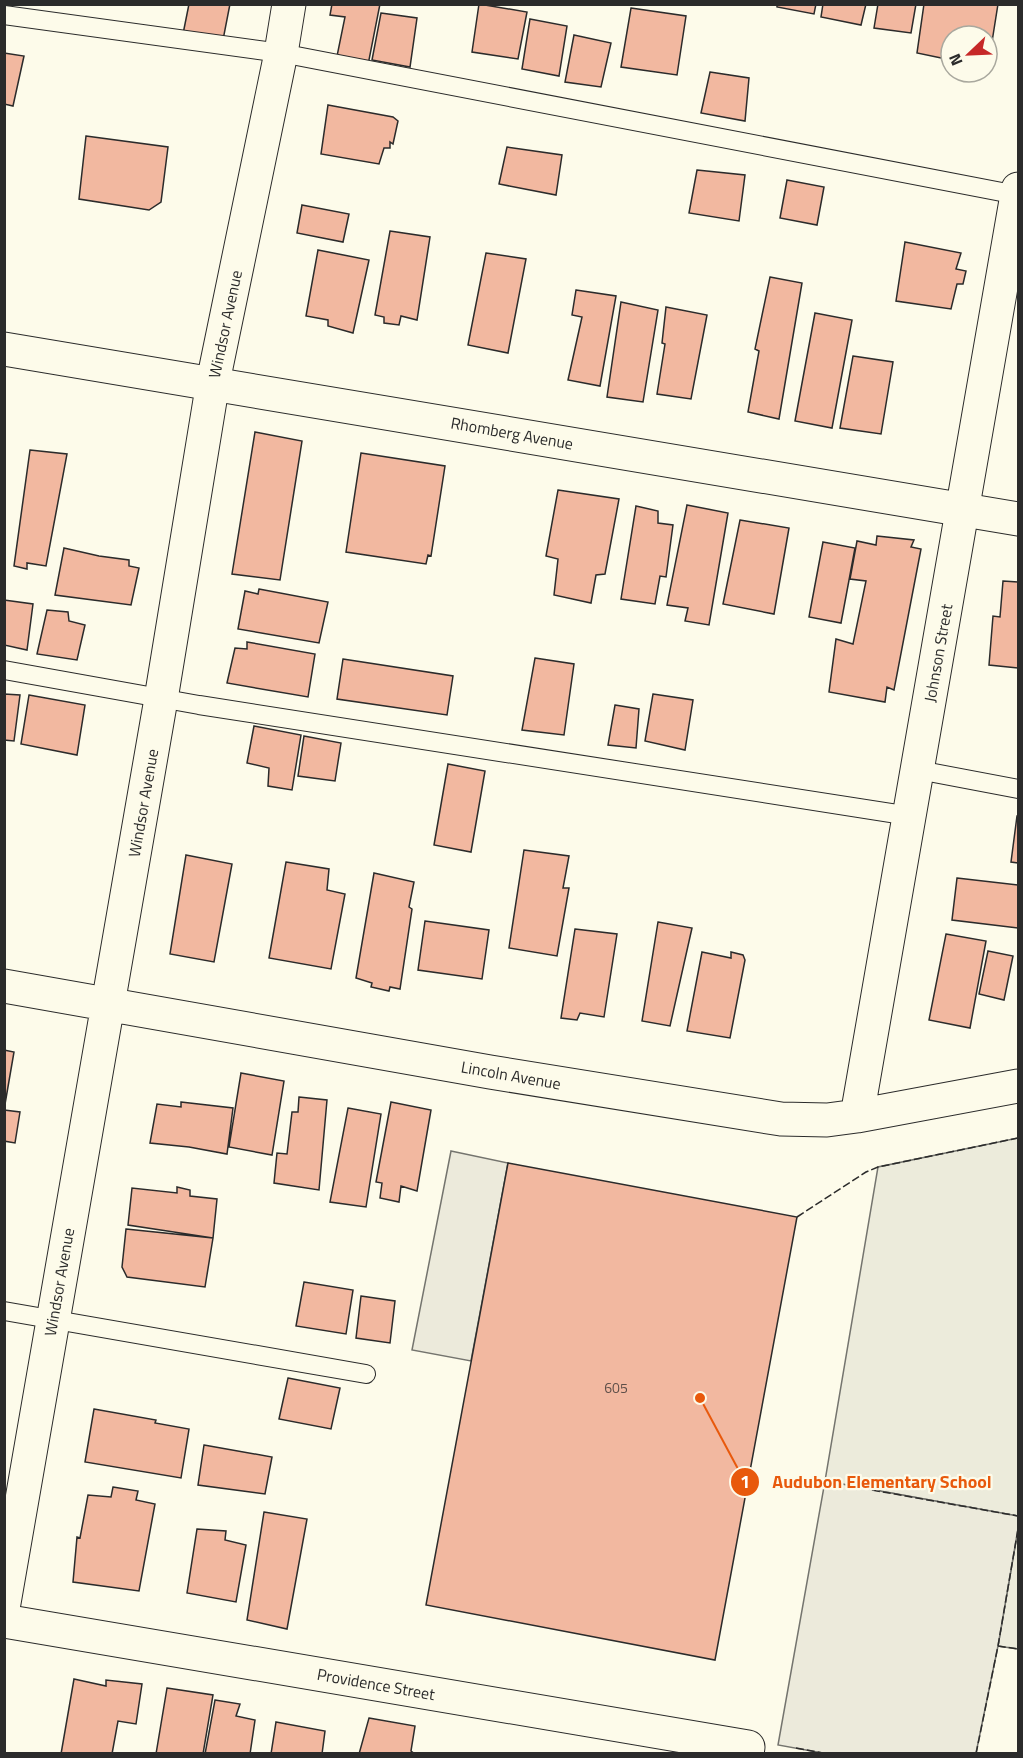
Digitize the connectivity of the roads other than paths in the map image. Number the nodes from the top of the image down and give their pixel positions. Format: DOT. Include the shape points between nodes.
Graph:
graph roads {
  1 [pos="290,4"];
  2 [pos="4,15"];
  3 [pos="281,53"];
  4 [pos="1018,192"];
  5 [pos="1015,228"];
  6 [pos="4,349"];
  7 [pos="213,382"];
  8 [pos="963,511"];
  9 [pos="1018,519"];
  10 [pos="4,670"];
  11 [pos="161,699"];
  12 [pos="918,770"];
  13 [pos="1018,789"];
  14 [pos="910,816"];
  15 [pos="4,986"];
  16 [pos="108,1004"];
  17 [pos="1018,1086"];
  18 [pos="857,1116"];
  19 [pos="4,1311"];
  20 [pos="52,1319"];
  21 [pos="366,1374"];
  22 [pos="4,1603"];
  23 [pos="4,1621"];
  24 [pos="748,1750"];
  1 -- 3 [label="street, Windsor Avenue"];
  2 -- 3 [label="lane"];
  3 -- 4 [label="lane"];
  3 -- 7 [label="street, Windsor Avenue"];
  4 -- 5 [label="street, Johnson Street"];
  5 -- 8 [label="street, Johnson Street"];
  6 -- 7 [label="street, Rhomberg Avenue"];
  7 -- 8 [label="street, Rhomberg Avenue"];
  7 -- 11 [label="street, Windsor Avenue"];
  8 -- 9 [label="street, Rhomberg Avenue"];
  8 -- 12 [label="street, Johnson Street"];
  10 -- 11 [label="lane"];
  11 -- 14 [label="lane"];
  11 -- 16 [label="street, Windsor Avenue"];
  12 -- 13 [label="lane"];
  12 -- 14 [label="street, Johnson Street"];
  14 -- 18 [label="street, Johnson Street"];
  15 -- 16 [label="street, Lincoln Avenue"];
  16 -- 18 [label="street, Lincoln Avenue" via="781,1119"];
  16 -- 20 [label="street, Windsor Avenue"];
  17 -- 18 [label="street, Lincoln Avenue"];
  19 -- 20 [label="lane"];
  20 -- 21 [label="lane"];
  20 -- 22 [label="street, Windsor Avenue"];
  23 -- 24 [label="street, Providence Street"];
}
